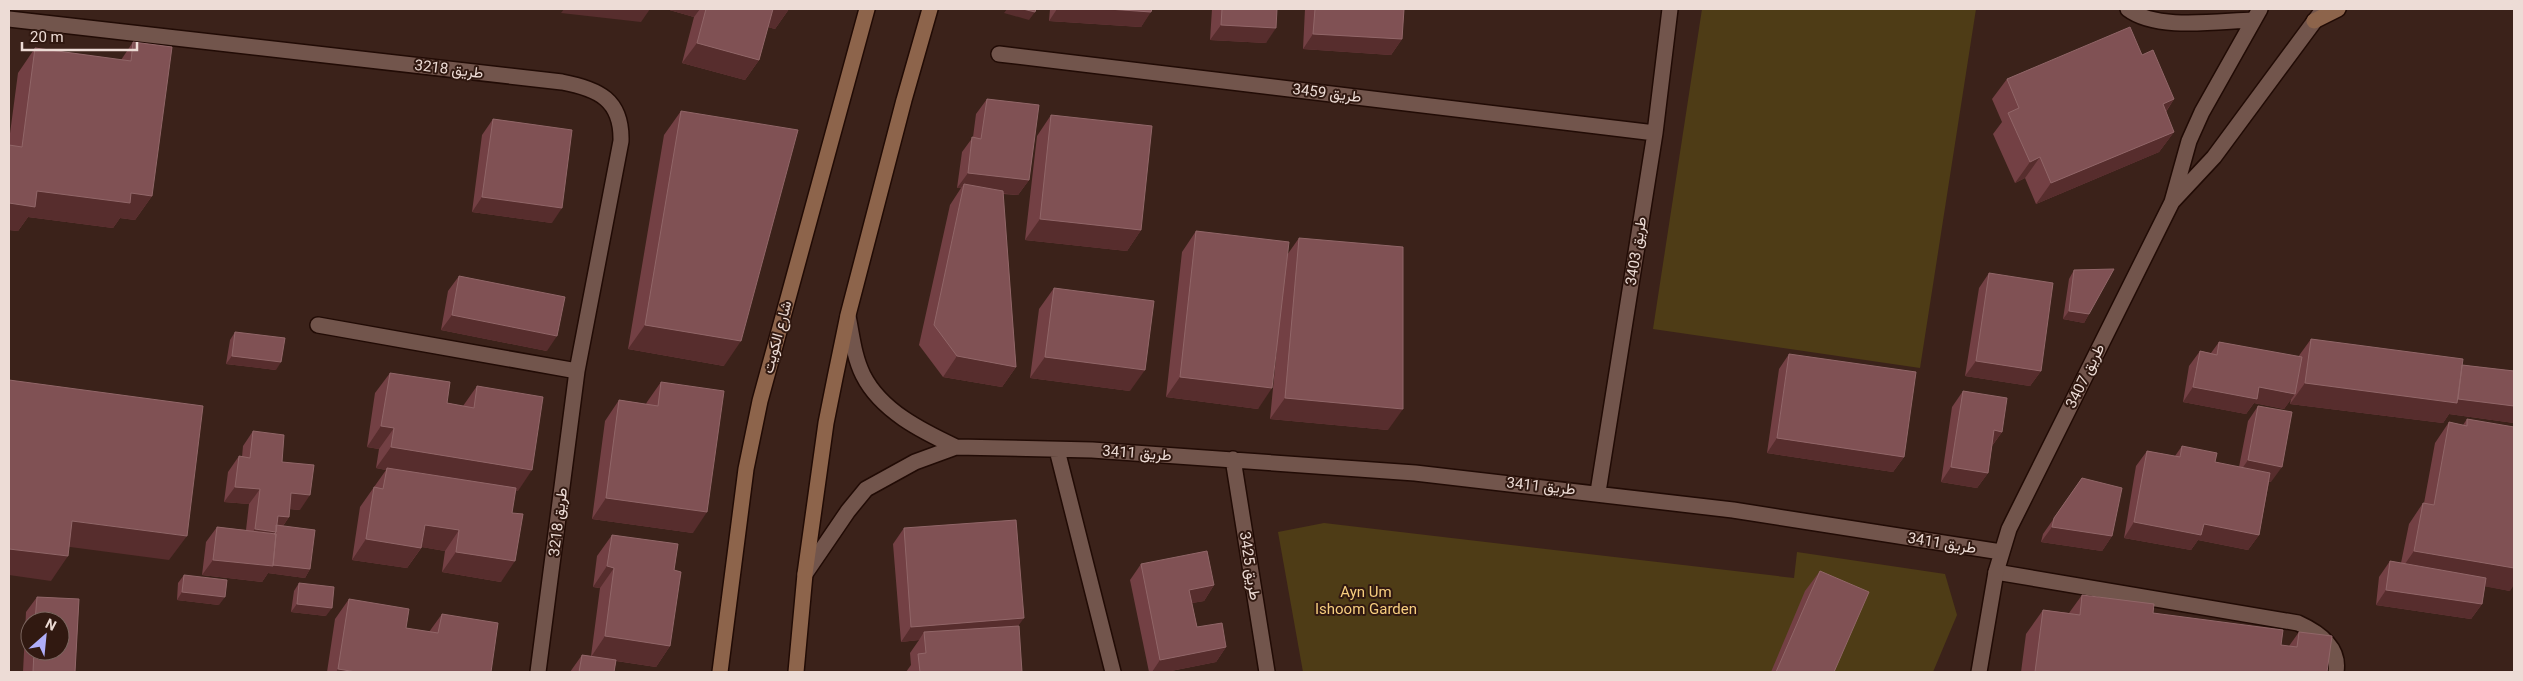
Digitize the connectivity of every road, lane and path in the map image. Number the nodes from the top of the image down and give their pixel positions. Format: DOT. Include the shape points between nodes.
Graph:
graph roads {
  1 [pos="867,9"];
  2 [pos="930,9"];
  3 [pos="1670,9"];
  4 [pos="2128,9"];
  5 [pos="2324,9"];
  6 [pos="2338,9"];
  7 [pos="2256,14"];
  8 [pos="9,19"];
  9 [pos="2314,21"];
  10 [pos="999,54"];
  11 [pos="1655,133"];
  12 [pos="2172,202"];
  13 [pos="848,314"];
  14 [pos="318,325"];
  15 [pos="577,372"];
  16 [pos="956,447"];
  17 [pos="1057,450"];
  18 [pos="1233,459"];
  19 [pos="1598,492"];
  20 [pos="2001,552"];
  21 [pos="1996,572"];
  22 [pos="805,574"];
  23 [pos="538,672"];
  24 [pos="720,672"];
  25 [pos="796,672"];
  26 [pos="1113,672"];
  27 [pos="1267,672"];
  28 [pos="1979,672"];
  29 [pos="2336,672"];
  1 -- 24 [label="main road, شارع الكويت" via="760,401 746,469"];
  2 -- 13 [label="main road"];
  3 -- 11 [label="street, طريق 3403"];
  4 -- 7 [label="street" via="2136,15 2165,22"];
  5 -- 9 [label="street, طريق 3407"];
  6 -- 9 [label="main road"];
  7 -- 12 [label="street, طريق 3407" via="2195,126"];
  8 -- 15 [label="street, طريق 3218" via="562,82 587,87 601,94 622,123 621,142"];
  9 -- 12 [label="street, طريق 3407" via="2214,157"];
  10 -- 11 [label="street, طريق 3459"];
  11 -- 19 [label="street, طريق 3403"];
  12 -- 20 [label="street, طريق 3407"];
  13 -- 16 [label="street, طريق 3411" via="855,356 864,377 876,392 897,414"];
  13 -- 22 [label="main road" via="826,423"];
  14 -- 15 [label="street"];
  15 -- 23 [label="street, طريق 3218"];
  16 -- 17 [label="street, طريق 3411"];
  16 -- 22 [label="street, طريق 3411" via="915,462 866,489"];
  17 -- 18 [label="street, طريق 3411"];
  17 -- 26 [label="street"];
  18 -- 19 [label="street, طريق 3411"];
  18 -- 27 [label="street, طريق 3425"];
  19 -- 20 [label="street, طريق 3411"];
  20 -- 21 [label="street"];
  21 -- 28 [label="street"];
  21 -- 29 [label="street" via="2298,623 2324,638 2332,652"];
  22 -- 25 [label="main road"];
}
